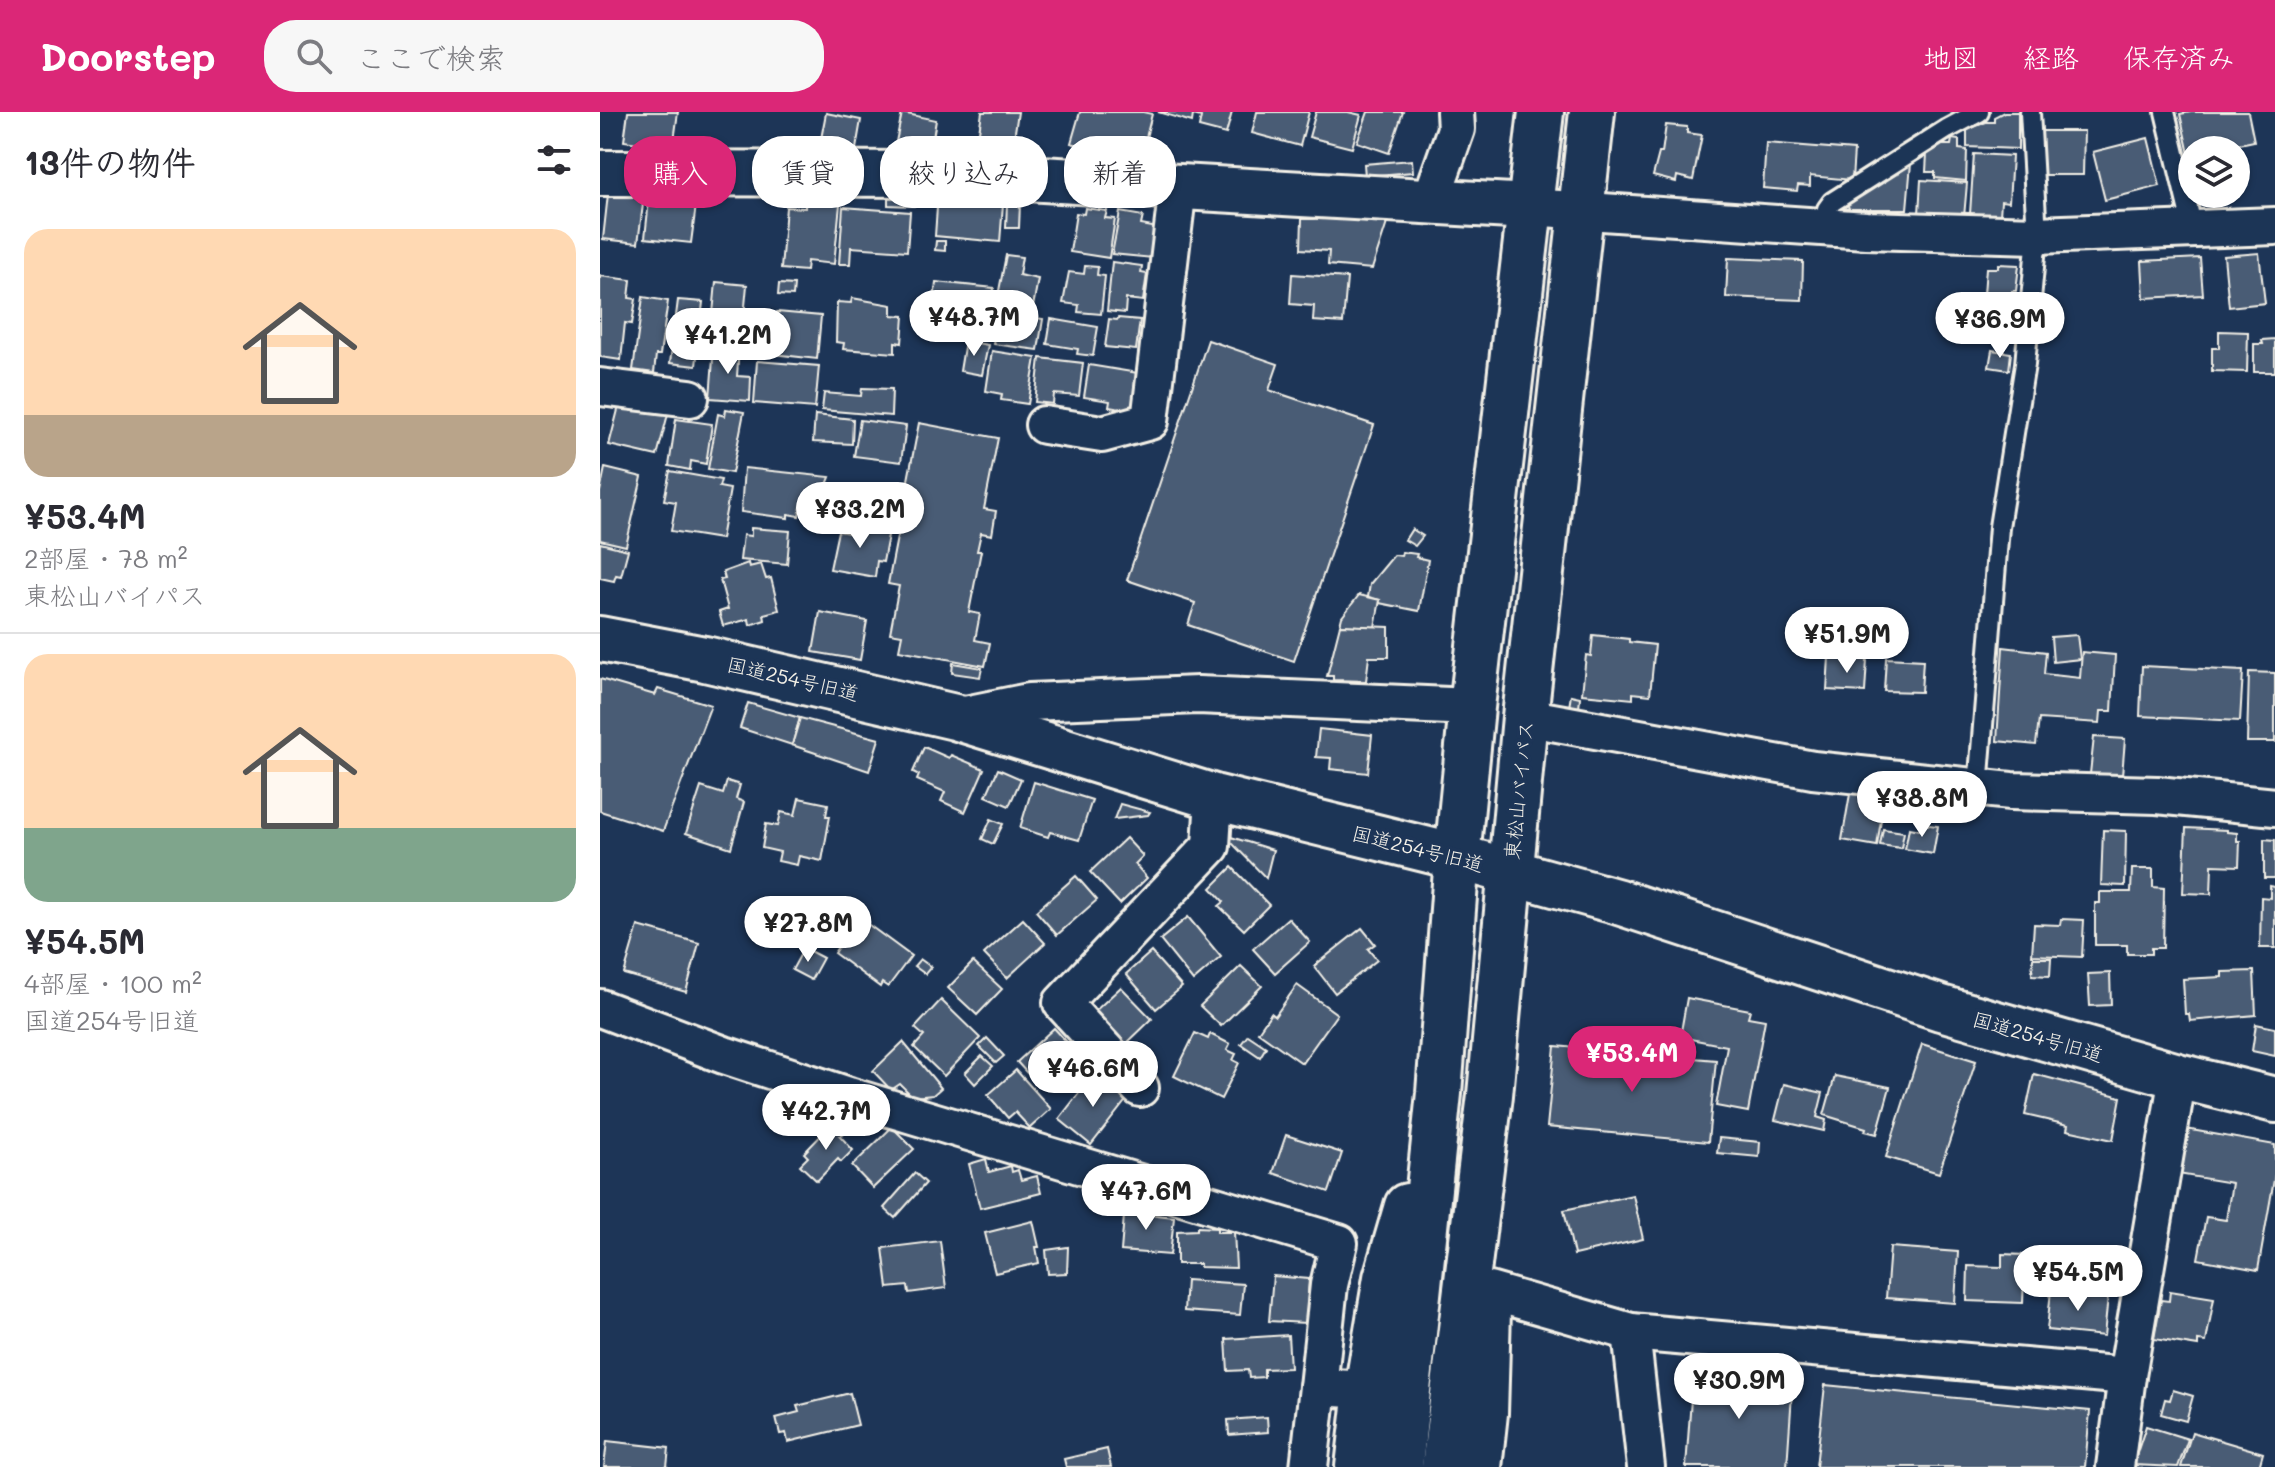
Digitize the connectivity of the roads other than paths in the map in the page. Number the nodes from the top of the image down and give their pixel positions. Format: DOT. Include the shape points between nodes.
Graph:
graph roads {
  1 [pos="1455,112"];
  2 [pos="1541,112"];
  3 [pos="1592,112"];
  4 [pos="1979,112"];
  5 [pos="2030,112"];
  6 [pos="2165,112"];
  7 [pos="600,173"];
  8 [pos="1178,187"];
  9 [pos="1431,200"];
  10 [pos="1529,207"];
  11 [pos="1580,210"];
  12 [pos="2275,226"];
  13 [pos="1823,227"];
  14 [pos="2193,229"];
  15 [pos="2037,235"];
  16 [pos="600,387"];
  17 [pos="690,398"];
  18 [pos="1044,425"];
  19 [pos="600,639"];
  20 [pos="1472,707"];
  21 [pos="955,717"];
  22 [pos="1525,717"];
  23 [pos="1978,788"];
  24 [pos="1214,797"];
  25 [pos="2275,807"];
  26 [pos="1457,857"];
  27 [pos="1509,872"];
  28 [pos="600,1008"];
  29 [pos="2178,1076"];
  30 [pos="1140,1088"];
  31 [pos="1439,1093"];
  32 [pos="1490,1095"];
  33 [pos="2275,1100"];
  34 [pos="1489,1291"];
  35 [pos="1631,1332"];
  36 [pos="2127,1376"];
  37 [pos="1318,1387"];
  38 [pos="1367,1390"];
  39 [pos="1309,1467"];
  40 [pos="1358,1467"];
  41 [pos="1400,1467"];
  42 [pos="1444,1467"];
  43 [pos="1479,1467"];
  44 [pos="1646,1467"];
  45 [pos="2115,1467"];
  1 -- 9 [label="street" via="1456,129"];
  2 -- 10 [label="main road"];
  3 -- 11 [label="main road, 東松山バイパス"];
  4 -- 13 [label="lane" via="1832,202"];
  5 -- 15 [label="lane"];
  6 -- 14 [label="lane"];
  7 -- 8 [label="main road" via="954,174"];
  8 -- 9 [label="main road"];
  8 -- 18 [label="street" via="1150,421 1102,434"];
  9 -- 10 [label="main road"];
  10 -- 11 [label="street"];
  10 -- 20 [label="main road"];
  11 -- 13 [label="street"];
  11 -- 22 [label="main road, 東松山バイパス"];
  12 -- 14 [label="street"];
  13 -- 15 [label="street"];
  14 -- 15 [label="street"];
  15 -- 23 [label="lane" via="2025,364 1999,527"];
  16 -- 17 [label="street"];
  19 -- 21 [label="main road, 国道254号旧道"];
  20 -- 21 [label="street" via="1198,695 1029,702"];
  20 -- 26 [label="main road"];
  21 -- 24 [label="main road, 国道254号旧道"];
  22 -- 23 [label="street" via="1813,770"];
  22 -- 27 [label="main road, 東松山バイパス"];
  23 -- 25 [label="street" via="2157,795"];
  24 -- 26 [label="main road, 国道254号旧道"];
  24 -- 30 [label="street" via="1211,846 1062,1003"];
  26 -- 27 [label="main road, 国道254号旧道"];
  26 -- 31 [label="main road"];
  27 -- 29 [label="main road, 国道254号旧道" via="1619,902 1941,1008"];
  27 -- 32 [label="main road, 東松山バイパス"];
  28 -- 37 [label="street" via="849,1096 1339,1243"];
  29 -- 33 [label="main road, 国道254号旧道"];
  29 -- 36 [label="street"];
  31 -- 38 [label="main road" via="1386,1278"];
  31 -- 41 [label="main road"];
  32 -- 34 [label="main road"];
  32 -- 42 [label="main road, 東松山バイパス"];
  34 -- 35 [label="street"];
  34 -- 43 [label="main road"];
  35 -- 36 [label="street"];
  35 -- 44 [label="street"];
  36 -- 45 [label="street"];
  37 -- 38 [label="street"];
  37 -- 39 [label="street"];
  38 -- 40 [label="main road"];
}
